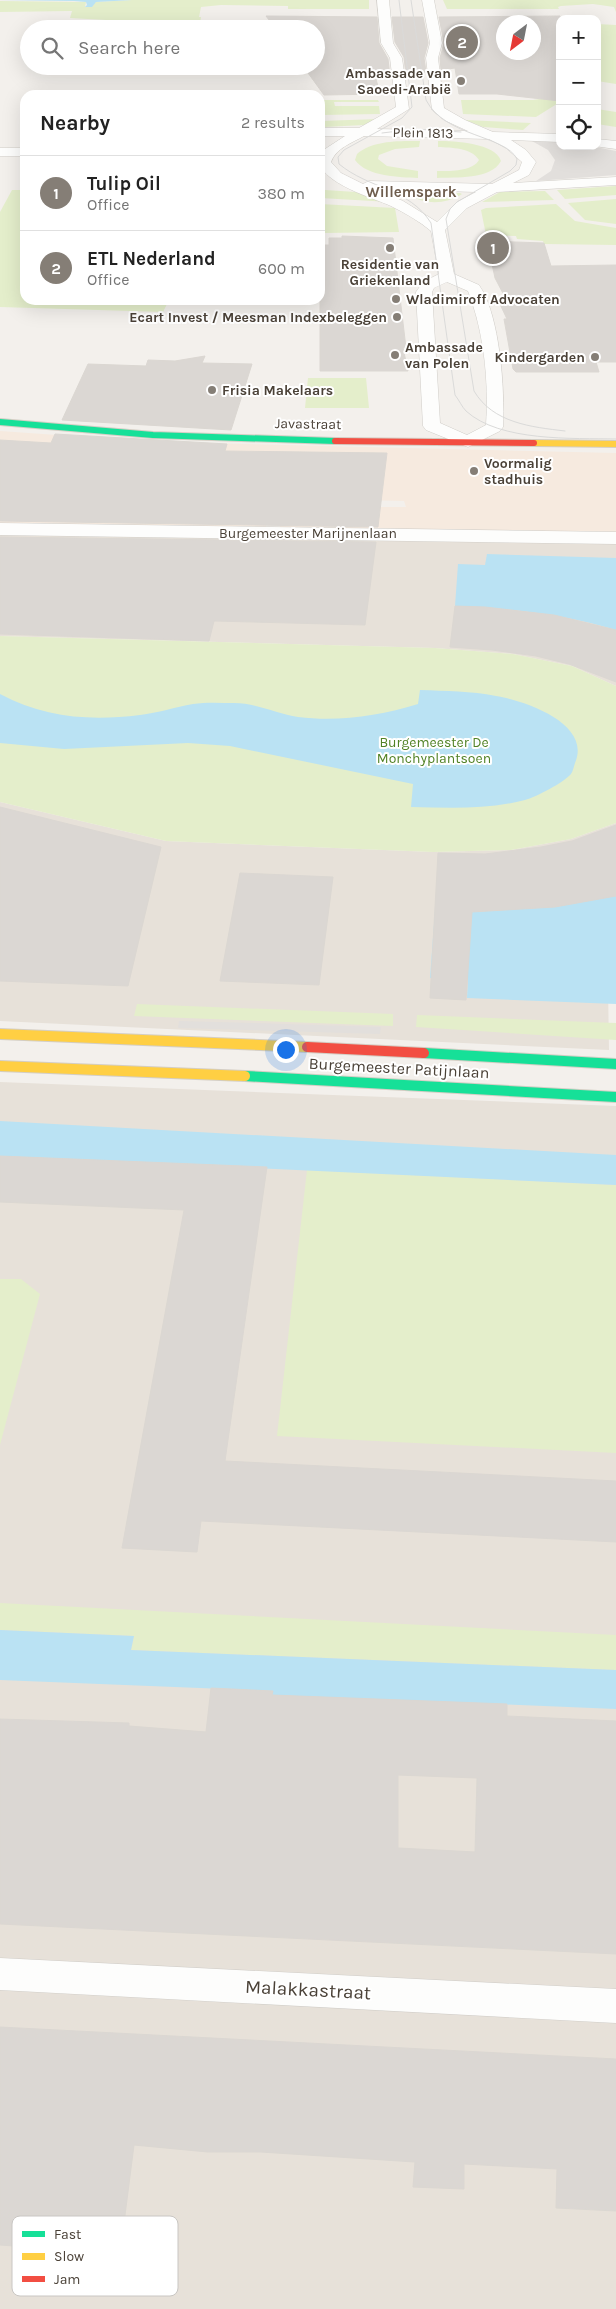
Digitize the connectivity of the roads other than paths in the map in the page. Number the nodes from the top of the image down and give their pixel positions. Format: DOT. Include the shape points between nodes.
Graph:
graph roads {
  1 [pos="383,0"];
  2 [pos="428,0"];
  3 [pos="325,132"];
  4 [pos="359,133"];
  5 [pos="486,135"];
  6 [pos="556,138"];
  7 [pos="601,143"];
  8 [pos="616,145"];
  9 [pos="0,152"];
  10 [pos="20,152"];
  11 [pos="325,160"];
  12 [pos="325,164"];
  13 [pos="616,180"];
  14 [pos="353,184"];
  15 [pos="325,185"];
  16 [pos="498,187"];
  17 [pos="438,229"];
  18 [pos="447,276"];
  19 [pos="0,410"];
  20 [pos="98,418"];
  21 [pos="0,422"];
  22 [pos="465,432"];
  23 [pos="616,444"];
  24 [pos="0,529"];
  25 [pos="616,538"];
  26 [pos="0,1034"];
  27 [pos="616,1064"];
  28 [pos="0,1066"];
  29 [pos="616,1097"];
  30 [pos="0,1974"];
  31 [pos="616,2006"];
  1 -- 4 [label="street, Plein 1813" via="387,43 396,58 403,110"];
  2 -- 5 [label="street, Plein 1813" via="436,43 432,58 438,110"];
  3 -- 4 [label="street, Plein 1813"];
  4 -- 5 [label="street, Plein 1813"];
  4 -- 11 [label="street, Plein 1813" via="335,148"];
  5 -- 6 [label="street, Plein 1813"];
  5 -- 16 [label="street, Plein 1813" via="518,150 529,162 524,172"];
  7 -- 8 [label="street"];
  9 -- 10 [label="street"];
  12 -- 14 [label="street, Plein 1813" via="336,176"];
  13 -- 16 [label="street, Plein 1813"];
  14 -- 15 [label="street, Plein 1813"];
  14 -- 16 [label="street, Plein 1813"];
  14 -- 17 [label="street, Plein 1813" via="397,204"];
  16 -- 17 [label="street, Plein 1813" via="462,205"];
  17 -- 18 [label="street"];
  18 -- 22 [label="street" via="428,285 424,292 428,426"];
  18 -- 22 [label="street" via="474,288 479,298 502,427"];
  19 -- 20 [label="main road"];
  21 -- 22 [label="main road, Javastraat" via="155,435"];
  22 -- 23 [label="main road, Javastraat"];
  24 -- 25 [label="street, Burgemeester Marijnenlaan"];
  26 -- 27 [label="main road, Burgemeester Patijnlaan"];
  28 -- 29 [label="main road, Burgemeester Patijnlaan" via="312,1079"];
  30 -- 31 [label="street, Malakkastraat"];
}
